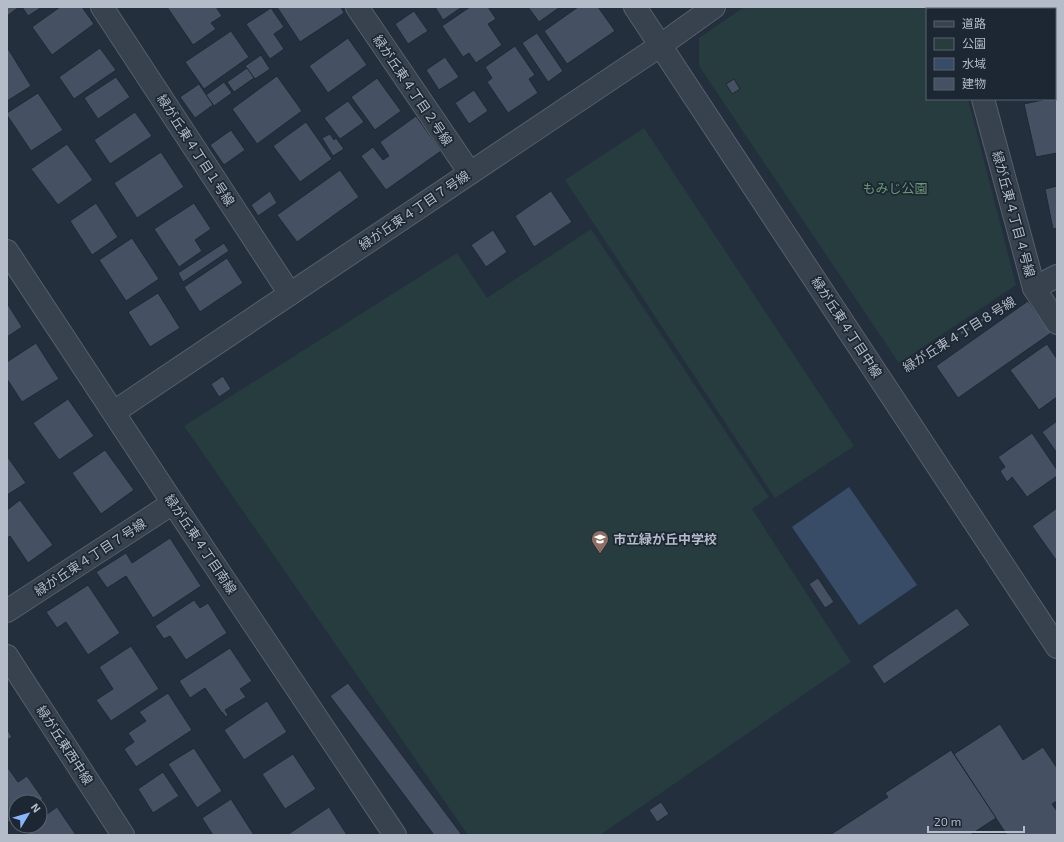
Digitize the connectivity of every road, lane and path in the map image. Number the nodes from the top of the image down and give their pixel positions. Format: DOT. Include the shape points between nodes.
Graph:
graph roads {
  1 [pos="102,7"];
  2 [pos="357,7"];
  3 [pos="635,7"];
  4 [pos="714,7"];
  5 [pos="661,44"];
  6 [pos="983,100"];
  7 [pos="470,173"];
  8 [pos="7,251"];
  9 [pos="1057,276"];
  10 [pos="1034,288"];
  11 [pos="290,294"];
  12 [pos="1057,323"];
  13 [pos="883,382"];
  14 [pos="114,412"];
  15 [pos="173,503"];
  16 [pos="7,611"];
  17 [pos="1057,647"];
  18 [pos="7,656"];
  19 [pos="123,835"];
  20 [pos="395,835"];
  1 -- 11 [label="street, 緑が丘東４丁目１号線"];
  2 -- 7 [label="street, 緑が丘東４丁目２号線"];
  3 -- 5 [label="street, 緑が丘東４丁目中線"];
  4 -- 5 [label="street, 緑が丘東４丁目７号線"];
  5 -- 7 [label="street, 緑が丘東４丁目７号線"];
  5 -- 13 [label="street, 緑が丘東４丁目中線"];
  6 -- 10 [label="street, 緑が丘東４丁目４号線"];
  7 -- 11 [label="street, 緑が丘東４丁目７号線"];
  8 -- 14 [label="street, 緑が丘東４丁目南線"];
  9 -- 10 [label="street"];
  10 -- 12 [label="street, 緑が丘東４丁目４号線"];
  10 -- 13 [label="path, 緑が丘東４丁目８号線"];
  11 -- 14 [label="street, 緑が丘東４丁目７号線"];
  13 -- 17 [label="street, 緑が丘東４丁目中線"];
  14 -- 15 [label="street, 緑が丘東４丁目南線"];
  15 -- 16 [label="street, 緑が丘東４丁目７号線"];
  15 -- 20 [label="street, 緑が丘東４丁目南線"];
  18 -- 19 [label="street, 緑が丘東西中線"];
}
